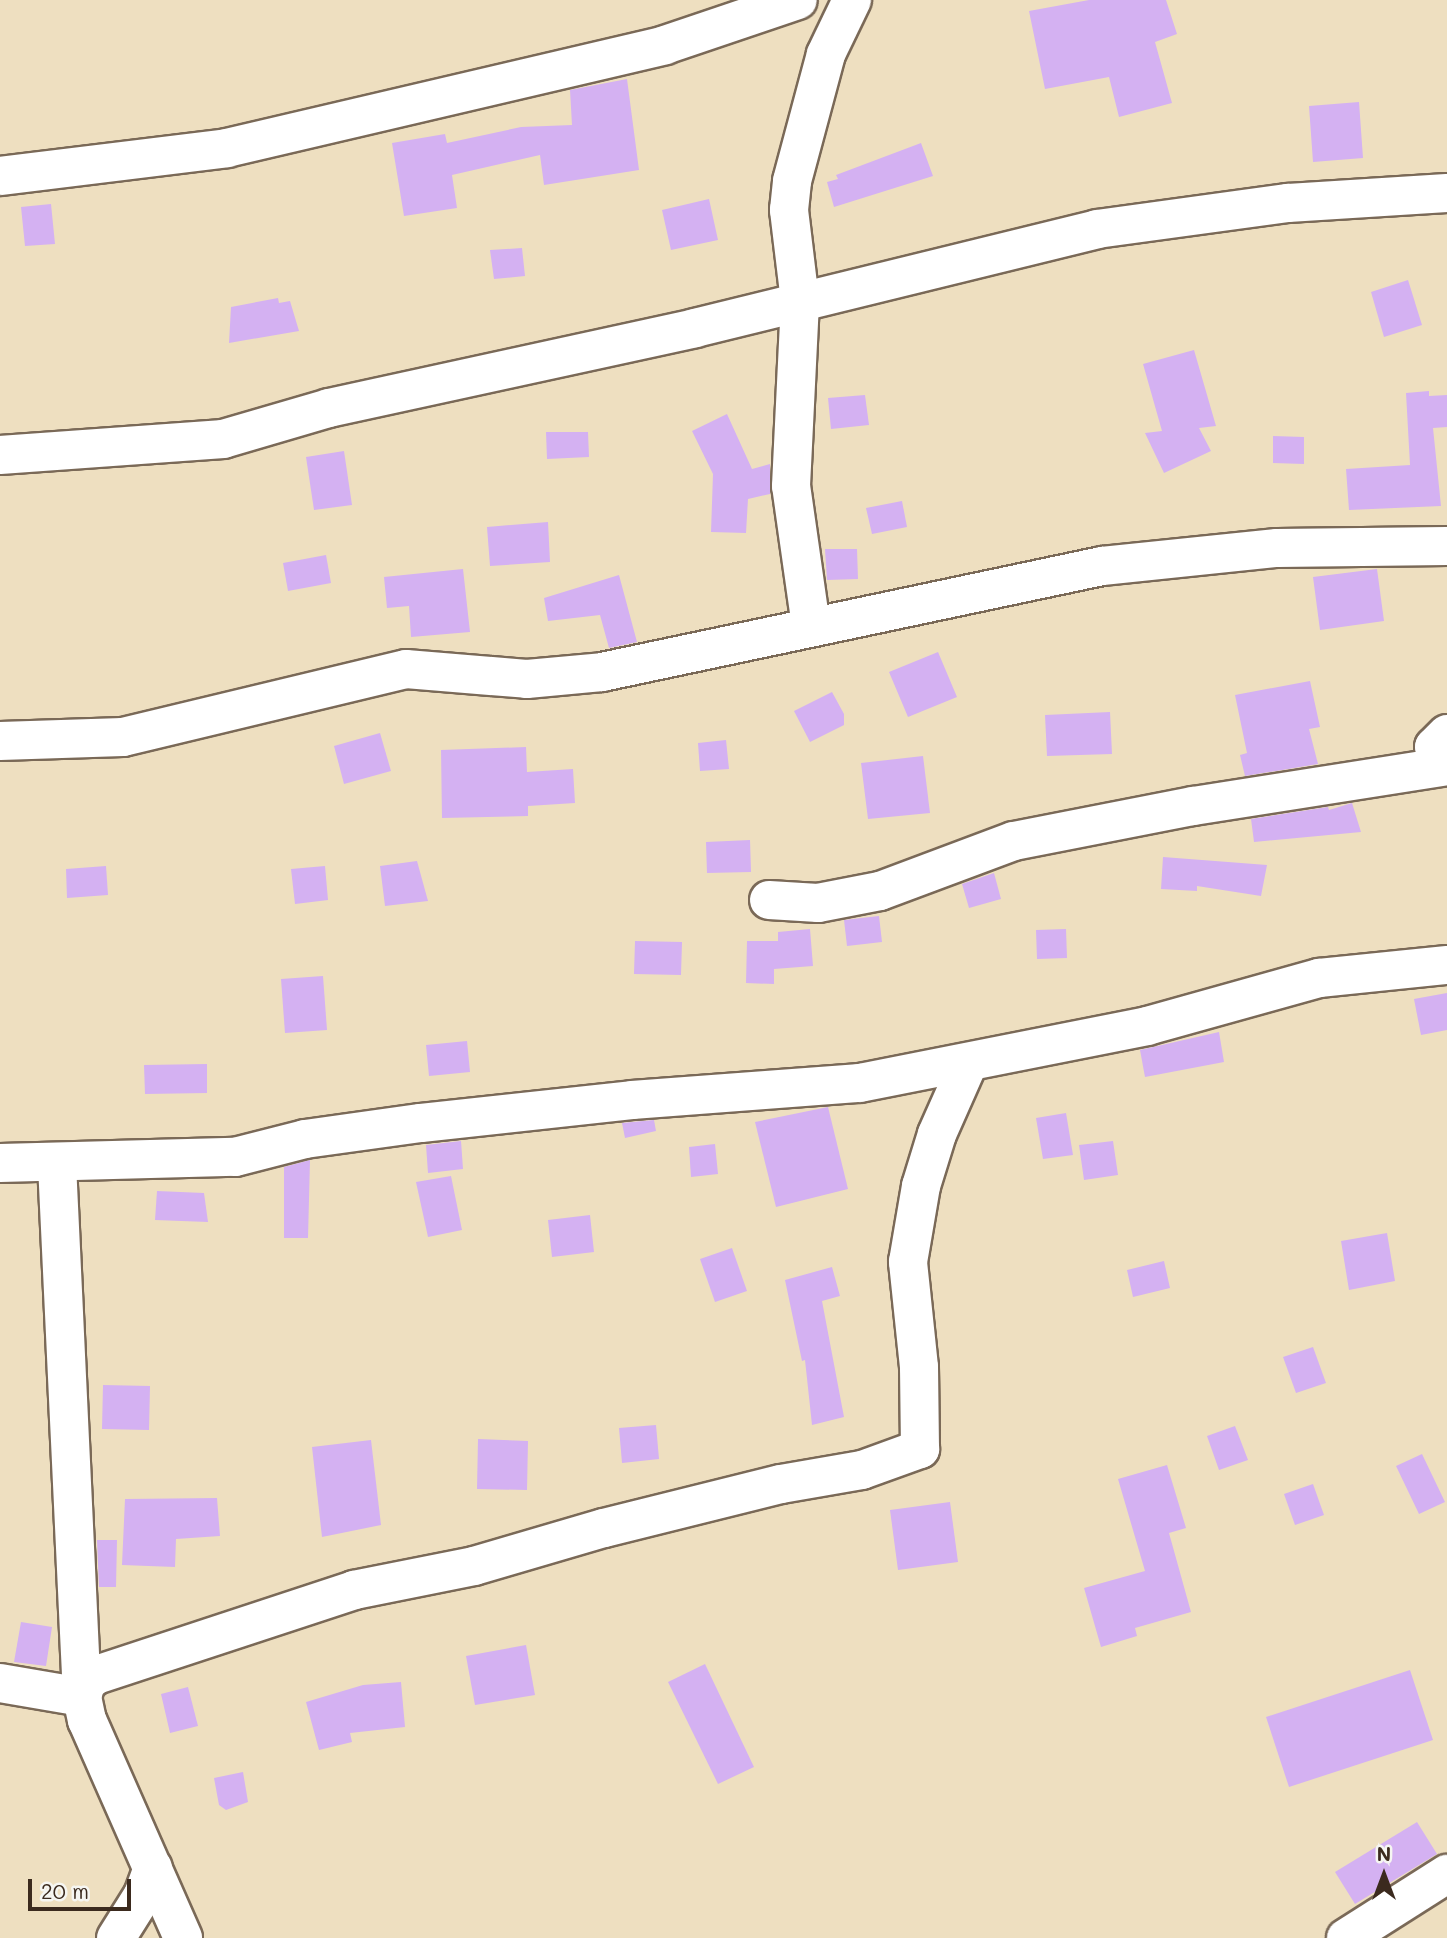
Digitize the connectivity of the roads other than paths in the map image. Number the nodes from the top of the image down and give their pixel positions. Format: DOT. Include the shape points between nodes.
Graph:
graph roads {
  1 [pos="798,0"];
  2 [pos="852,0"];
  3 [pos="0,176"];
  4 [pos="1447,193"];
  5 [pos="800,301"];
  6 [pos="0,455"];
  7 [pos="1447,546"];
  8 [pos="811,626"];
  9 [pos="1447,734"];
  10 [pos="0,741"];
  11 [pos="1447,759"];
  12 [pos="1447,766"];
  13 [pos="769,900"];
  14 [pos="1447,965"];
  15 [pos="968,1064"];
  16 [pos="0,1163"];
  17 [pos="57,1164"];
  18 [pos="0,1683"];
  19 [pos="82,1697"];
  20 [pos="153,1868"];
  21 [pos="1447,1874"];
  22 [pos="116,1938"];
  23 [pos="184,1938"];
  24 [pos="1346,1938"];
  1 -- 3 [label="street" via="666,45 227,148"];
  2 -- 5 [label="street" via="826,54 792,181 789,210"];
  4 -- 5 [label="street" via="1288,203 1097,229"];
  5 -- 6 [label="street" via="329,408 223,439"];
  5 -- 8 [label="street" via="790,457"];
  7 -- 8 [label="street" via="1278,548 1101,566"];
  8 -- 10 [label="street" via="602,672 527,679 406,669 123,737"];
  9 -- 11 [label="street" via="1434,747"];
  12 -- 13 [label="street" via="1193,806 1014,841 880,891 818,903"];
  14 -- 15 [label="street" via="1319,978 1146,1026"];
  15 -- 17 [label="street" via="784,1092 632,1100 421,1123 305,1139 235,1157"];
  15 -- 19 [label="street" via="937,1133 920,1186 908,1262 919,1367 920,1449 862,1470 781,1484 486,1563 354,1590 96,1675 86,1683"];
  16 -- 17 [label="street"];
  17 -- 19 [label="street"];
  18 -- 19 [label="street"];
  19 -- 20 [label="street" via="87,1720"];
  20 -- 22 [label="street" via="144,1895"];
  20 -- 23 [label="street"];
  21 -- 24 [label="street"];
}
